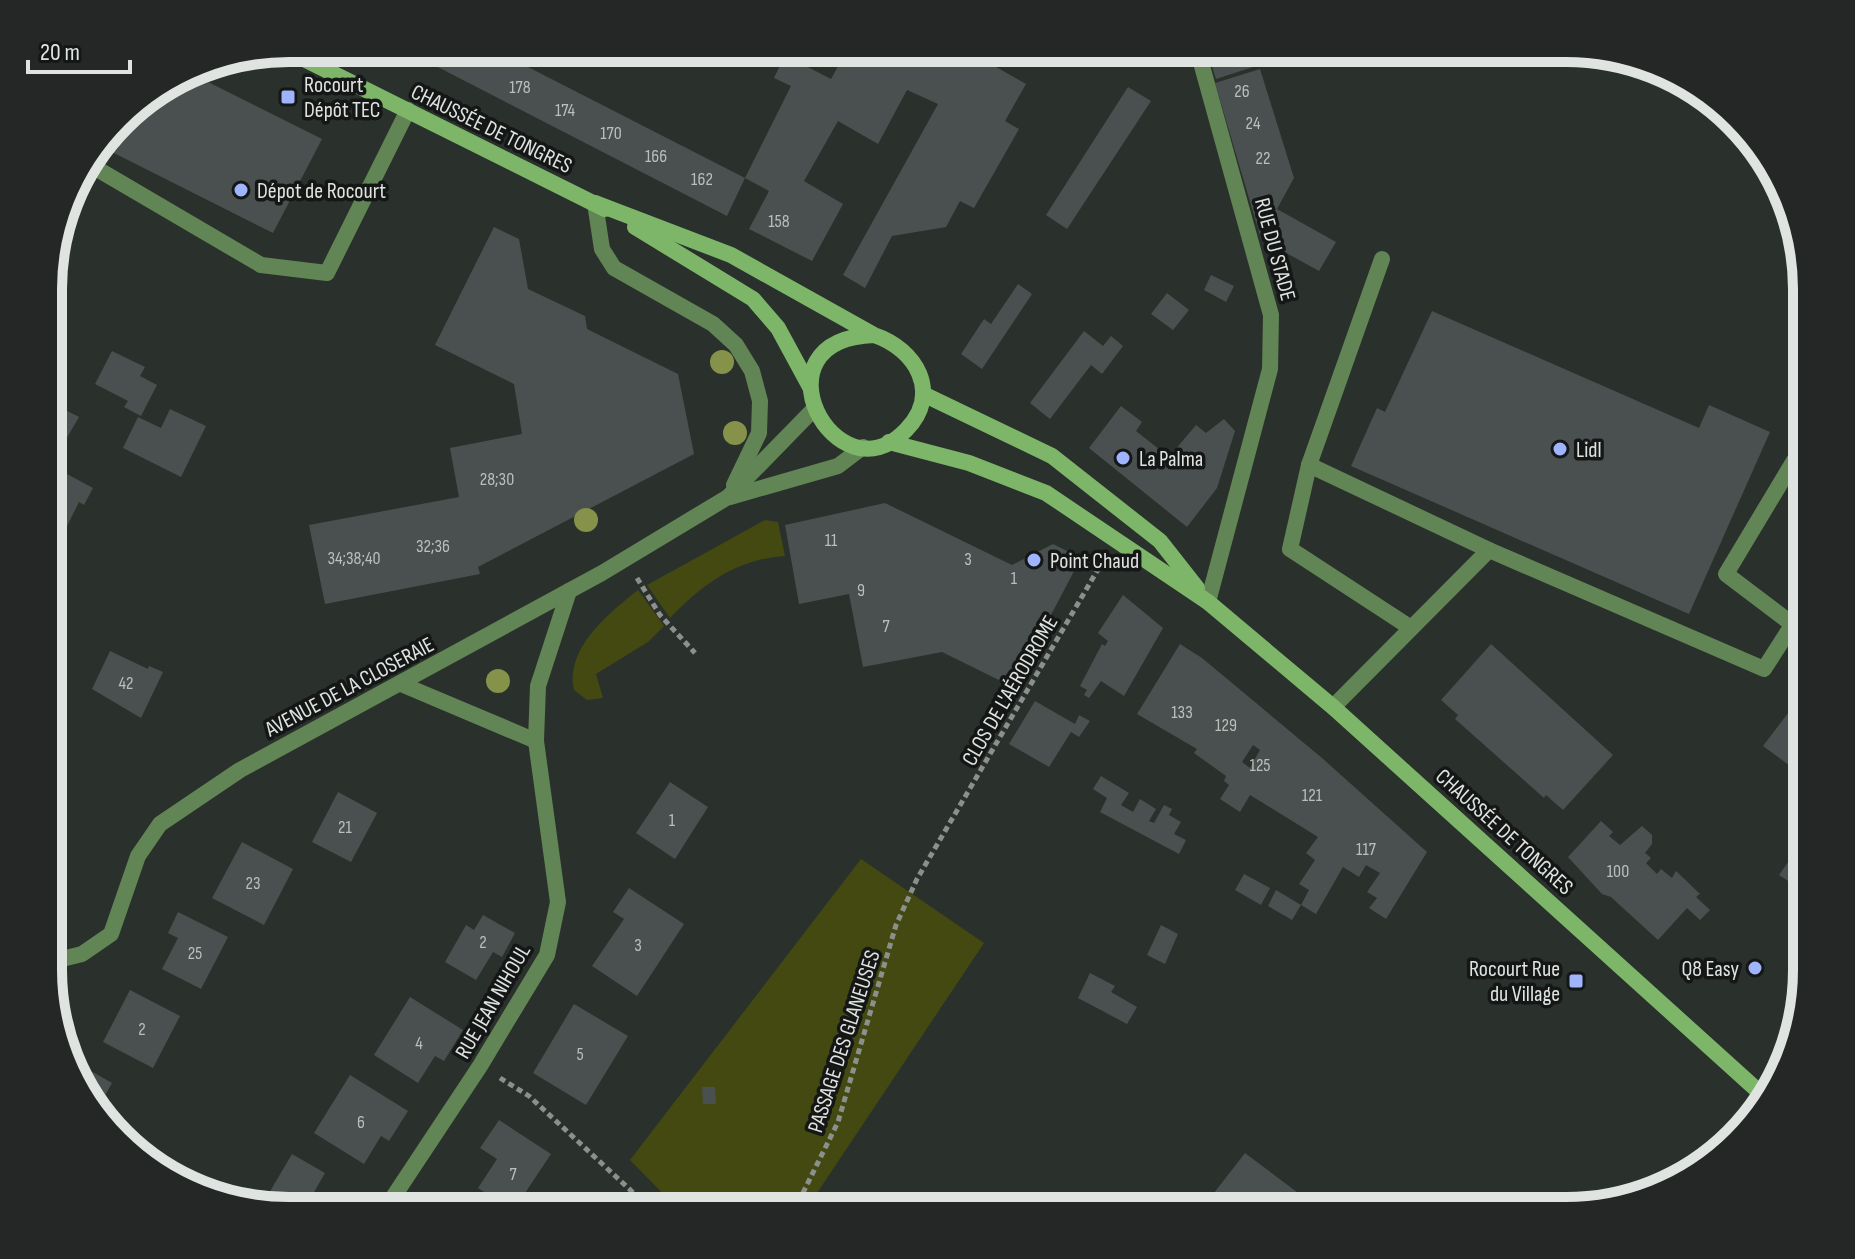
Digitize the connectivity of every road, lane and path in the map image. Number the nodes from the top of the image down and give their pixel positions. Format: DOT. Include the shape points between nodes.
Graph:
graph roads {
  1 [pos="310,62"];
  2 [pos="1201,62"];
  3 [pos="408,110"];
  4 [pos="96,168"];
  5 [pos="595,203"];
  6 [pos="1382,259"];
  7 [pos="874,335"];
  8 [pos="810,387"];
  9 [pos="923,394"];
  10 [pos="813,410"];
  11 [pos="889,442"];
  12 [pos="863,447"];
  13 [pos="1793,462"];
  14 [pos="1309,465"];
  15 [pos="728,497"];
  16 [pos="1114,540"];
  17 [pos="1489,550"];
  18 [pos="626,559"];
  19 [pos="569,591"];
  20 [pos="1208,602"];
  21 [pos="1792,624"];
  22 [pos="1411,628"];
  23 [pos="695,653"];
  24 [pos="401,684"];
  25 [pos="1333,707"];
  26 [pos="536,741"];
  27 [pos="917,879"];
  28 [pos="62,961"];
  29 [pos="480,1066"];
  30 [pos="1758,1091"];
  31 [pos="393,1197"];
  32 [pos="638,1197"];
  33 [pos="801,1197"];
  1 -- 3 [label="main road, CHAUSSÉE DE TONGRES"];
  2 -- 20 [label="street, RUE DU STADE" via="1271,315 1270,369"];
  3 -- 4 [label="street" via="327,273 261,265"];
  3 -- 5 [label="main road, CHAUSSÉE DE TONGRES"];
  5 -- 7 [label="main road, CHAUSSÉE DE TONGRES" via="731,255"];
  5 -- 8 [label="main road, CHAUSSÉE DE TONGRES" via="753,299 778,328"];
  5 -- 15 [label="street" via="602,249 614,268 713,324 736,345 752,371 760,401 759,433"];
  6 -- 14 [label="street"];
  7 -- 8 [label="main road" via="839,342 814,369"];
  7 -- 9 [label="main road, CHAUSSÉE DE TONGRES" via="910,355"];
  8 -- 10 [label="main road, CHAUSSÉE DE TONGRES"];
  9 -- 11 [label="main road" via="906,430"];
  9 -- 20 [label="main road, CHAUSSÉE DE TONGRES" via="1052,456 1160,541"];
  10 -- 12 [label="main road" via="842,441"];
  10 -- 15 [label="street, AVENUE DE LA CLOSERAIE"];
  11 -- 12 [label="main road, CHAUSSÉE DE TONGRES"];
  11 -- 16 [label="main road, CHAUSSÉE DE TONGRES" via="969,463 1046,493"];
  12 -- 15 [label="street, AVENUE DE LA CLOSERAIE" via="838,466"];
  13 -- 21 [label="street" via="1726,574"];
  14 -- 17 [label="street"];
  14 -- 22 [label="street" via="1290,549"];
  15 -- 18 [label="street, AVENUE DE LA CLOSERAIE"];
  16 -- 20 [label="main road, CHAUSSÉE DE TONGRES"];
  16 -- 27 [label="path, CLOS DE L'AÉRODROME"];
  17 -- 21 [label="street" via="1764,669"];
  17 -- 22 [label="street"];
  18 -- 19 [label="street, AVENUE DE LA CLOSERAIE"];
  18 -- 23 [label="path" via="660,615"];
  19 -- 24 [label="street, AVENUE DE LA CLOSERAIE"];
  19 -- 26 [label="street, RUE JEAN NIHOUL" via="538,686"];
  20 -- 25 [label="main road, CHAUSSÉE DE TONGRES"];
  22 -- 25 [label="street"];
  24 -- 26 [label="street"];
  24 -- 28 [label="street, AVENUE DE LA CLOSERAIE" via="240,770 160,824 138,856 111,934"];
  25 -- 30 [label="main road, CHAUSSÉE DE TONGRES"];
  26 -- 29 [label="street, RUE JEAN NIHOUL" via="558,902 547,955"];
  27 -- 33 [label="path, PASSAGE DES GLANEUSES" via="896,925 838,1122"];
  29 -- 31 [label="street, RUE JEAN NIHOUL"];
  29 -- 32 [label="path" via="529,1096"];
}
